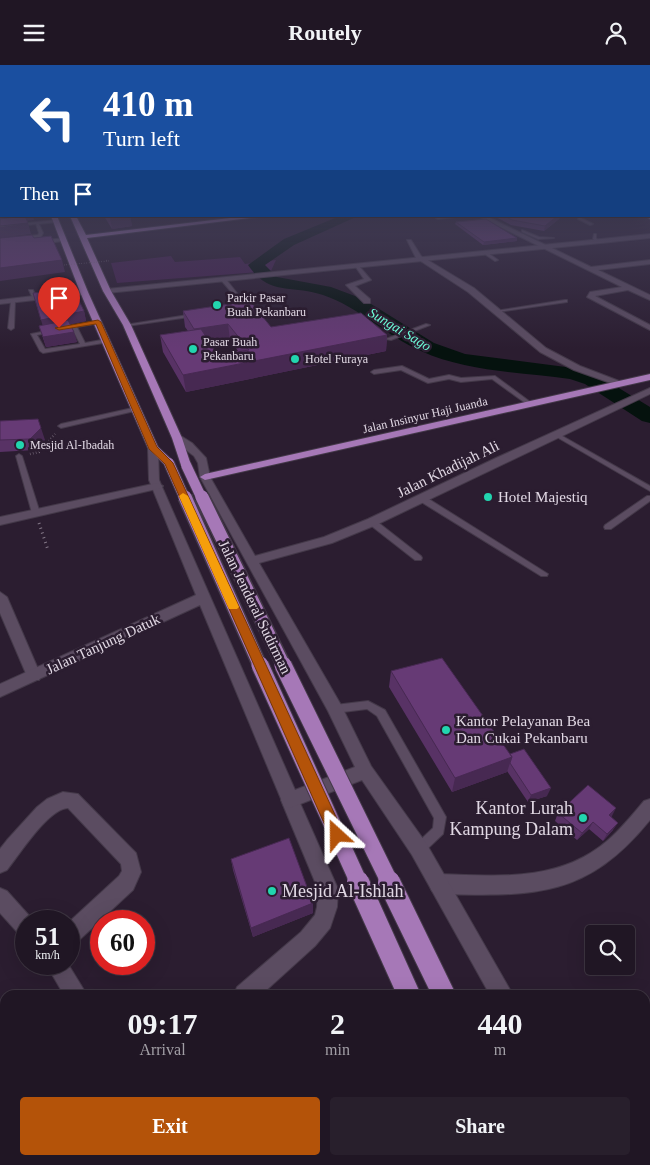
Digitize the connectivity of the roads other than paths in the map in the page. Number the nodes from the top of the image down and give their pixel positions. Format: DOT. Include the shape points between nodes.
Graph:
graph roads {
  1 [pos="69,246"];
  2 [pos="88,246"];
  3 [pos="411,246"];
  4 [pos="543,246"];
  5 [pos="557,246"];
  6 [pos="546,248"];
  7 [pos="486,254"];
  8 [pos="423,260"];
  9 [pos="496,260"];
  10 [pos="650,263"];
  11 [pos="357,267"];
  12 [pos="589,269"];
  13 [pos="223,279"];
  14 [pos="628,288"];
  15 [pos="107,291"];
  16 [pos="84,292"];
  17 [pos="650,298"];
  18 [pos="13,301"];
  19 [pos="367,301"];
  20 [pos="565,301"];
  21 [pos="0,302"];
  22 [pos="231,310"];
  23 [pos="497,311"];
  24 [pos="203,314"];
  25 [pos="98,322"];
  26 [pos="128,325"];
  27 [pos="428,325"];
  28 [pos="74,326"];
  29 [pos="11,328"];
  30 [pos="650,328"];
  31 [pos="414,331"];
  32 [pos="400,335"];
  33 [pos="389,339"];
  34 [pos="107,341"];
  35 [pos="83,345"];
  36 [pos="374,372"];
  37 [pos="650,377"];
  38 [pos="622,384"];
  39 [pos="650,391"];
  40 [pos="530,404"];
  41 [pos="137,409"];
  42 [pos="61,426"];
  43 [pos="557,435"];
  44 [pos="177,439"];
  45 [pos="153,449"];
  46 [pos="19,456"];
  47 [pos="206,477"];
  48 [pos="157,486"];
  49 [pos="650,489"];
  50 [pos="421,498"];
  51 [pos="650,498"];
  52 [pos="36,513"];
  53 [pos="0,521"];
  54 [pos="372,523"];
  55 [pos="608,527"];
  56 [pos="418,558"];
  57 [pos="254,560"];
  58 [pos="544,574"];
  59 [pos="0,597"];
  60 [pos="205,597"];
  61 [pos="34,676"];
  62 [pos="0,691"];
  63 [pos="335,709"];
  64 [pos="365,771"];
  65 [pos="290,799"];
  66 [pos="650,807"];
  67 [pos="419,849"];
  68 [pos="0,864"];
  69 [pos="439,884"];
  70 [pos="0,898"];
  71 [pos="15,915"];
  72 [pos="80,927"];
  73 [pos="290,956"];
  74 [pos="63,975"];
  75 [pos="73,990"];
  76 [pos="251,990"];
  77 [pos="407,990"];
  78 [pos="442,990"];
  79 [pos="499,990"];
  1 -- 16 [label="main road, Jalan Jenderal Sudirman"];
  2 -- 15 [label="main road, Jalan Jenderal Sudirman"];
  3 -- 8 [label="street"];
  4 -- 6 [label="street"];
  5 -- 6 [label="street"];
  6 -- 7 [label="street"];
  6 -- 12 [label="street"];
  7 -- 8 [label="street"];
  7 -- 9 [label="lane"];
  8 -- 11 [label="street"];
  8 -- 23 [label="street"];
  10 -- 12 [label="street"];
  11 -- 13 [label="street"];
  11 -- 19 [label="street" via="368,280 350,285"];
  12 -- 14 [label="street"];
  13 -- 15 [label="street"];
  13 -- 22 [label="lane" via="242,302 240,309"];
  14 -- 17 [label="street"];
  14 -- 30 [label="street" via="591,297"];
  15 -- 26 [label="main road, Jalan Jenderal Sudirman"];
  16 -- 18 [label="street" via="33,295"];
  16 -- 25 [label="main road, Jalan Jenderal Sudirman"];
  18 -- 21 [label="street"];
  18 -- 29 [label="lane"];
  20 -- 23 [label="lane"];
  23 -- 38 [label="street" via="553,356"];
  24 -- 26 [label="lane"];
  25 -- 28 [label="lane"];
  25 -- 34 [label="main road, Jalan Jenderal Sudirman"];
  26 -- 44 [label="main road, Jalan Jenderal Sudirman"];
  27 -- 31 [label="lane"];
  28 -- 35 [label="lane"];
  28 -- 35 [label="lane" via="34,334 43,351"];
  31 -- 32 [label="lane"];
  32 -- 33 [label="lane"];
  34 -- 35 [label="lane"];
  34 -- 41 [label="main road, Jalan Jenderal Sudirman"];
  36 -- 40 [label="lane" via="402,368 428,381 449,377 461,380 493,377"];
  37 -- 38 [label="main road, Jalan Insinyur Haji Juanda"];
  38 -- 40 [label="main road, Jalan Insinyur Haji Juanda"];
  39 -- 43 [label="street, Jalan Khadijah Ali"];
  40 -- 47 [label="main road, Jalan Insinyur Haji Juanda"];
  41 -- 42 [label="lane"];
  41 -- 45 [label="main road, Jalan Jenderal Sudirman"];
  43 -- 49 [label="lane"];
  43 -- 50 [label="street, Jalan Khadijah Ali"];
  44 -- 47 [label="street" via="198,453"];
  44 -- 78 [label="main road, Jalan Jenderal Sudirman, bridge" via="186,465"];
  45 -- 48 [label="street"];
  45 -- 77 [label="main road, Jalan Jenderal Sudirman, bridge" via="169,463"];
  46 -- 52 [label="lane"];
  47 -- 57 [label="street"];
  48 -- 52 [label="street"];
  48 -- 60 [label="street"];
  50 -- 54 [label="street, Jalan Khadijah Ali"];
  50 -- 58 [label="lane"];
  51 -- 55 [label="lane"];
  52 -- 53 [label="street"];
  54 -- 56 [label="lane"];
  54 -- 57 [label="street, Jalan Khadijah Ali" via="328,540"];
  57 -- 63 [label="street"];
  59 -- 61 [label="street"];
  60 -- 61 [label="street, Jalan Tanjung Datuk"];
  60 -- 65 [label="street"];
  61 -- 62 [label="street, Jalan Tanjung Datuk"];
  63 -- 64 [label="street"];
  63 -- 67 [label="lane" via="368,705 381,713 440,817 439,830"];
  64 -- 65 [label="street"];
  64 -- 67 [label="street"];
  65 -- 73 [label="street" via="328,889 323,921"];
  66 -- 69 [label="street" via="610,851 588,867 566,877 516,887"];
  67 -- 69 [label="street"];
  68 -- 72 [label="street" via="48,806 67,798 72,800 129,859 132,872 126,883"];
  69 -- 79 [label="street"];
  70 -- 71 [label="street"];
  73 -- 76 [label="street"];
  74 -- 75 [label="street"];
}
